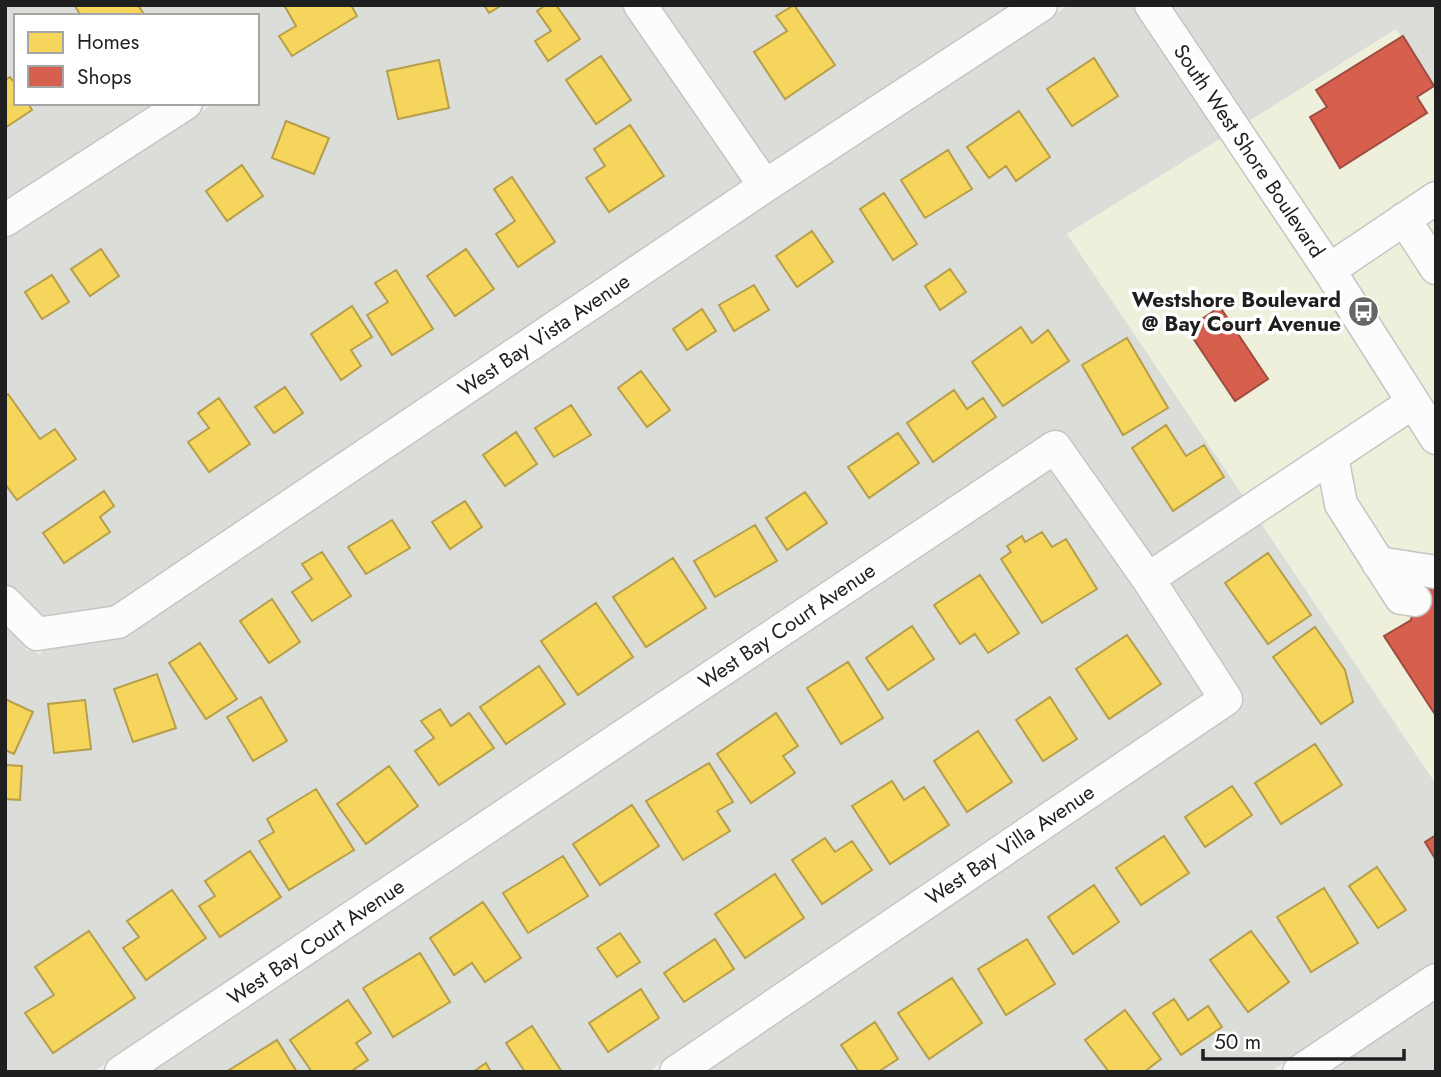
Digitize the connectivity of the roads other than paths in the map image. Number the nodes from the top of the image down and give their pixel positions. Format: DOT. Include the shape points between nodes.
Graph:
graph roads {
  1 [pos="640,5"];
  2 [pos="1041,5"];
  3 [pos="1151,5"];
  4 [pos="183,105"];
  5 [pos="765,186"];
  6 [pos="1436,198"];
  7 [pos="1404,219"];
  8 [pos="5,220"];
  9 [pos="1436,268"];
  10 [pos="1329,270"];
  11 [pos="1412,403"];
  12 [pos="1436,438"];
  13 [pos="1332,457"];
  14 [pos="1378,563"];
  15 [pos="1436,572"];
  16 [pos="1149,579"];
  17 [pos="1415,600"];
  18 [pos="5,603"];
  19 [pos="1436,980"];
  20 [pos="121,1072"];
  21 [pos="676,1072"];
  22 [pos="1299,1072"];
  1 -- 5 [label="street"];
  2 -- 5 [label="street, West Bay Vista Avenue"];
  3 -- 10 [label="street, South West Shore Boulevard"];
  4 -- 8 [label="street"];
  5 -- 18 [label="street, West Bay Vista Avenue" via="118,622 37,634"];
  6 -- 7 [label="street"];
  7 -- 9 [label="street"];
  7 -- 10 [label="street"];
  10 -- 11 [label="street, South West Shore Boulevard"];
  11 -- 12 [label="street, South West Shore Boulevard"];
  11 -- 13 [label="street"];
  13 -- 14 [label="street" via="1340,504"];
  13 -- 16 [label="street"];
  14 -- 15 [label="street"];
  14 -- 17 [label="street" via="1401,598"];
  16 -- 20 [label="street, West Bay Court Avenue" via="1055,447"];
  16 -- 21 [label="street, West Bay Villa Avenue" via="1226,699"];
  19 -- 22 [label="street"];
}
